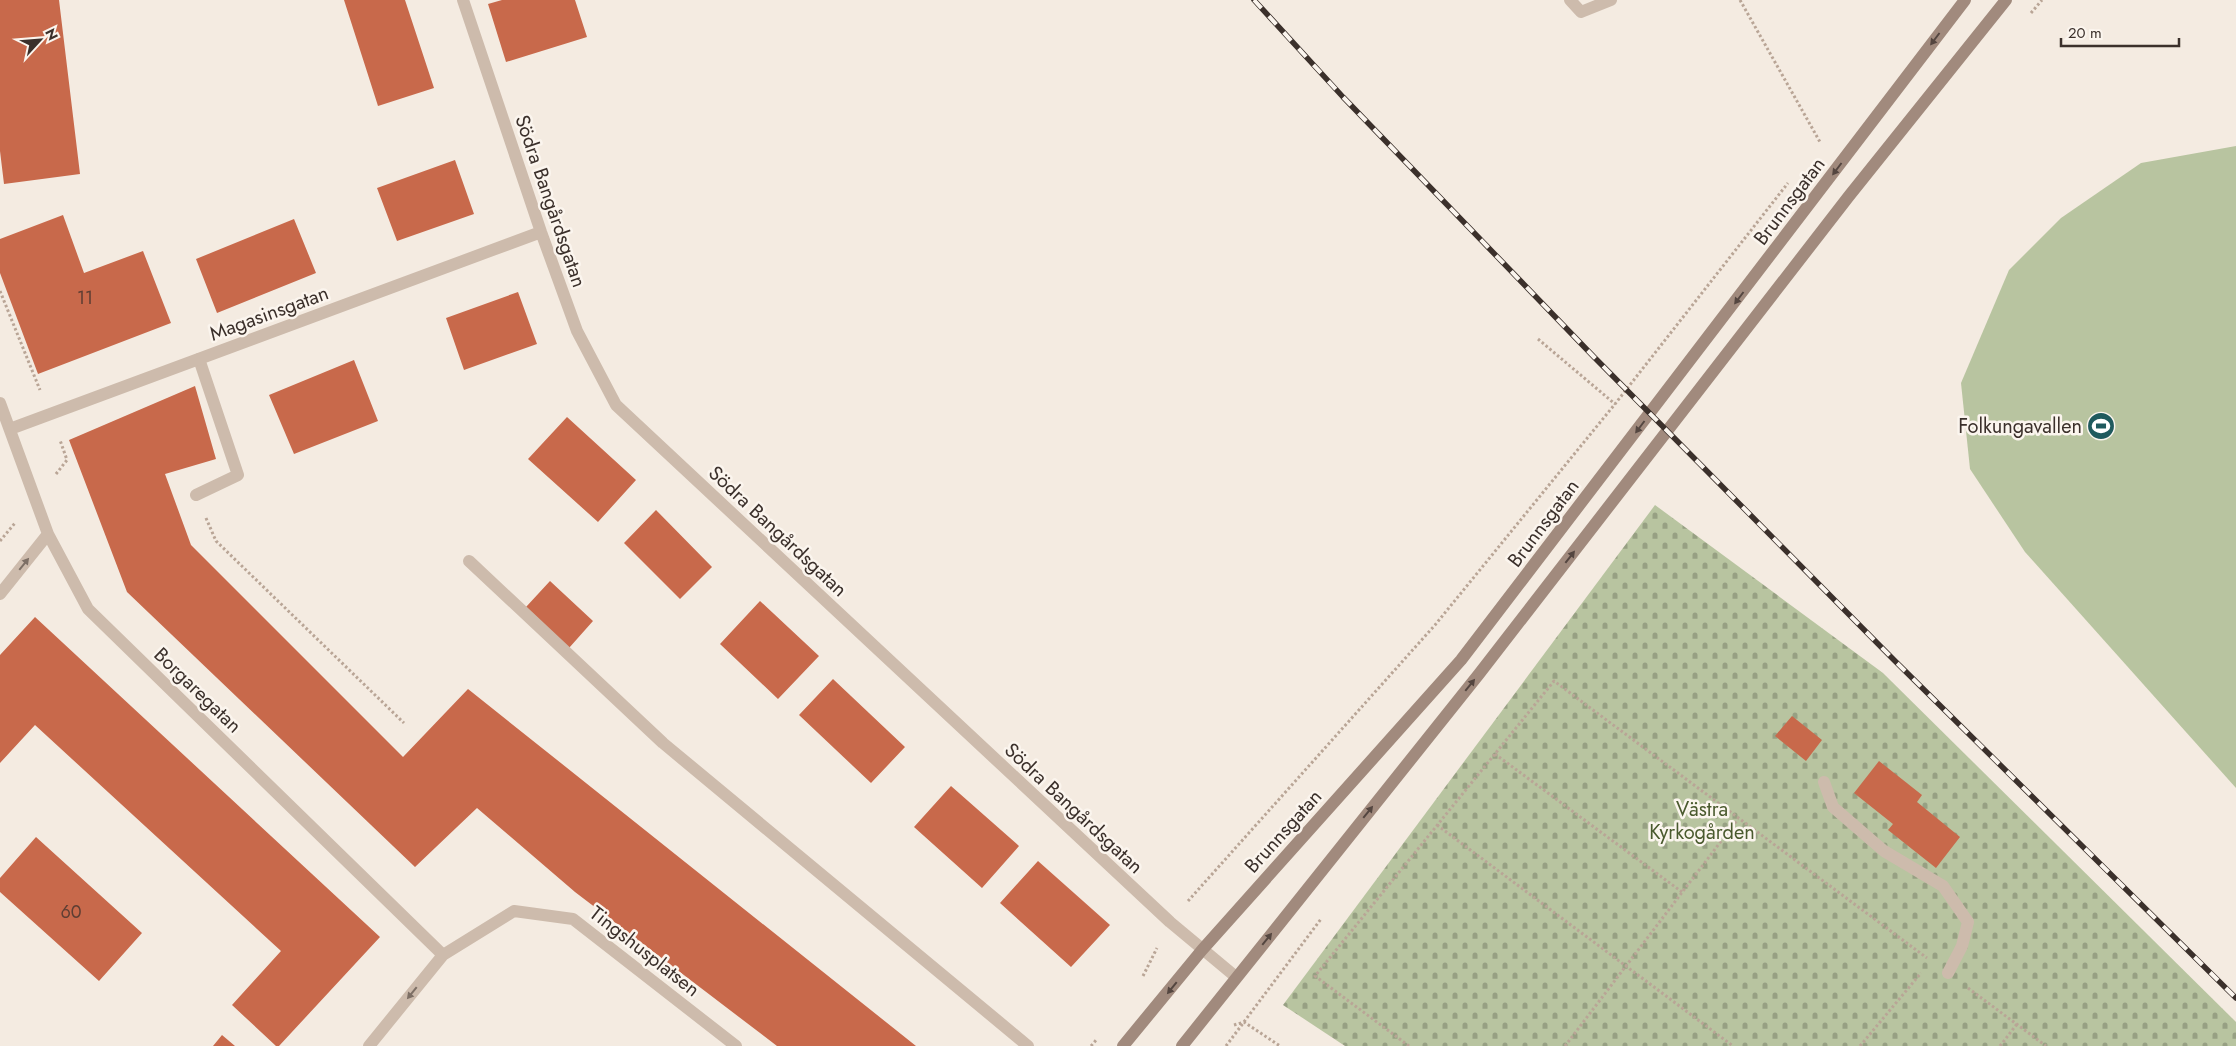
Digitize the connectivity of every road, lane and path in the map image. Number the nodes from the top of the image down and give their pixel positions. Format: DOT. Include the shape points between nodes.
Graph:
graph roads {
  1 [pos="463,0"];
  2 [pos="1570,0"];
  3 [pos="1611,0"];
  4 [pos="1740,0"];
  5 [pos="1965,0"];
  6 [pos="2006,0"];
  7 [pos="1826,134"];
  8 [pos="1820,142"];
  9 [pos="1814,150"];
  10 [pos="1790,180"];
  11 [pos="541,232"];
  12 [pos="0,291"];
  13 [pos="1538,339"];
  14 [pos="199,358"];
  15 [pos="0,403"];
  16 [pos="1615,404"];
  17 [pos="50,414"];
  18 [pos="10,429"];
  19 [pos="196,495"];
  20 [pos="48,534"];
  21 [pos="469,561"];
  22 [pos="0,594"];
  23 [pos="404,723"];
  24 [pos="1495,754"];
  25 [pos="1824,782"];
  26 [pos="1738,818"];
  27 [pos="1437,825"];
  28 [pos="1682,892"];
  29 [pos="1170,922"];
  30 [pos="1202,950"];
  31 [pos="443,955"];
  32 [pos="1931,961"];
  33 [pos="1626,966"];
  34 [pos="1948,973"];
  35 [pos="1236,977"];
  36 [pos="1140,983"];
  37 [pos="1244,1022"];
  38 [pos="2017,1024"];
  39 [pos="369,1046"];
  40 [pos="736,1046"];
  41 [pos="1028,1046"];
  42 [pos="1123,1046"];
  43 [pos="1182,1046"];
  44 [pos="1280,1046"];
  45 [pos="1409,1046"];
  46 [pos="1564,1046"];
  47 [pos="1733,1046"];
  48 [pos="1860,1046"];
  49 [pos="2000,1046"];
  50 [pos="2046,1046"];
  1 -- 11 [label="street, Södra Bangårdsgatan"];
  2 -- 3 [label="street" via="1581,12"];
  4 -- 8 [label="path"];
  5 -- 30 [label="main road, Brunnsgatan, one-way" via="1461,660"];
  35 -- 6 [label="main road, Brunnsgatan, one-way" via="1479,674 1849,196"];
  7 -- 8 [label="path"];
  8 -- 9 [label="path"];
  10 -- 16 [label="path"];
  11 -- 14 [label="street, Magasinsgatan"];
  11 -- 29 [label="street, Södra Bangårdsgatan" via="577,331 616,405"];
  12 -- 17 [label="path"];
  13 -- 16 [label="path"];
  14 -- 17 [label="street, Magasinsgatan"];
  14 -- 19 [label="street" via="238,475"];
  15 -- 18 [label="street, Borgaregatan"];
  16 -- 29 [label="path" via="1435,625"];
  17 -- 18 [label="street, Magasinsgatan"];
  18 -- 20 [label="street, Borgaregatan"];
  19 -- 23 [label="path" via="216,541"];
  22 -- 20 [label="street, one-way"];
  20 -- 31 [label="street, Borgaregatan" via="88,609"];
  21 -- 41 [label="street" via="663,743"];
  24 -- 26 [label="path" via="1554,682"];
  24 -- 27 [label="path"];
  24 -- 28 [label="path"];
  25 -- 34 [label="street" via="1833,807 1884,851 1943,886 1968,922 1962,946"];
  26 -- 28 [label="path"];
  26 -- 32 [label="path"];
  27 -- 33 [label="path"];
  27 -- 45 [label="path" via="1315,976"];
  28 -- 33 [label="path"];
  29 -- 30 [label="street, Södra Bangårdsgatan"];
  29 -- 36 [label="path"];
  30 -- 35 [label="street, Södra Bangårdsgatan"];
  30 -- 42 [label="main road, Brunnsgatan, one-way"];
  31 -- 39 [label="street, Tingshusplatsen, one-way"];
  31 -- 40 [label="street, Tingshusplatsen" via="514,911 573,919"];
  32 -- 34 [label="path"];
  32 -- 48 [label="path"];
  33 -- 46 [label="path"];
  33 -- 47 [label="path"];
  34 -- 38 [label="path"];
  35 -- 43 [label="main road, Brunnsgatan"];
  37 -- 44 [label="path"];
  38 -- 49 [label="path"];
  38 -- 50 [label="path"];
}
